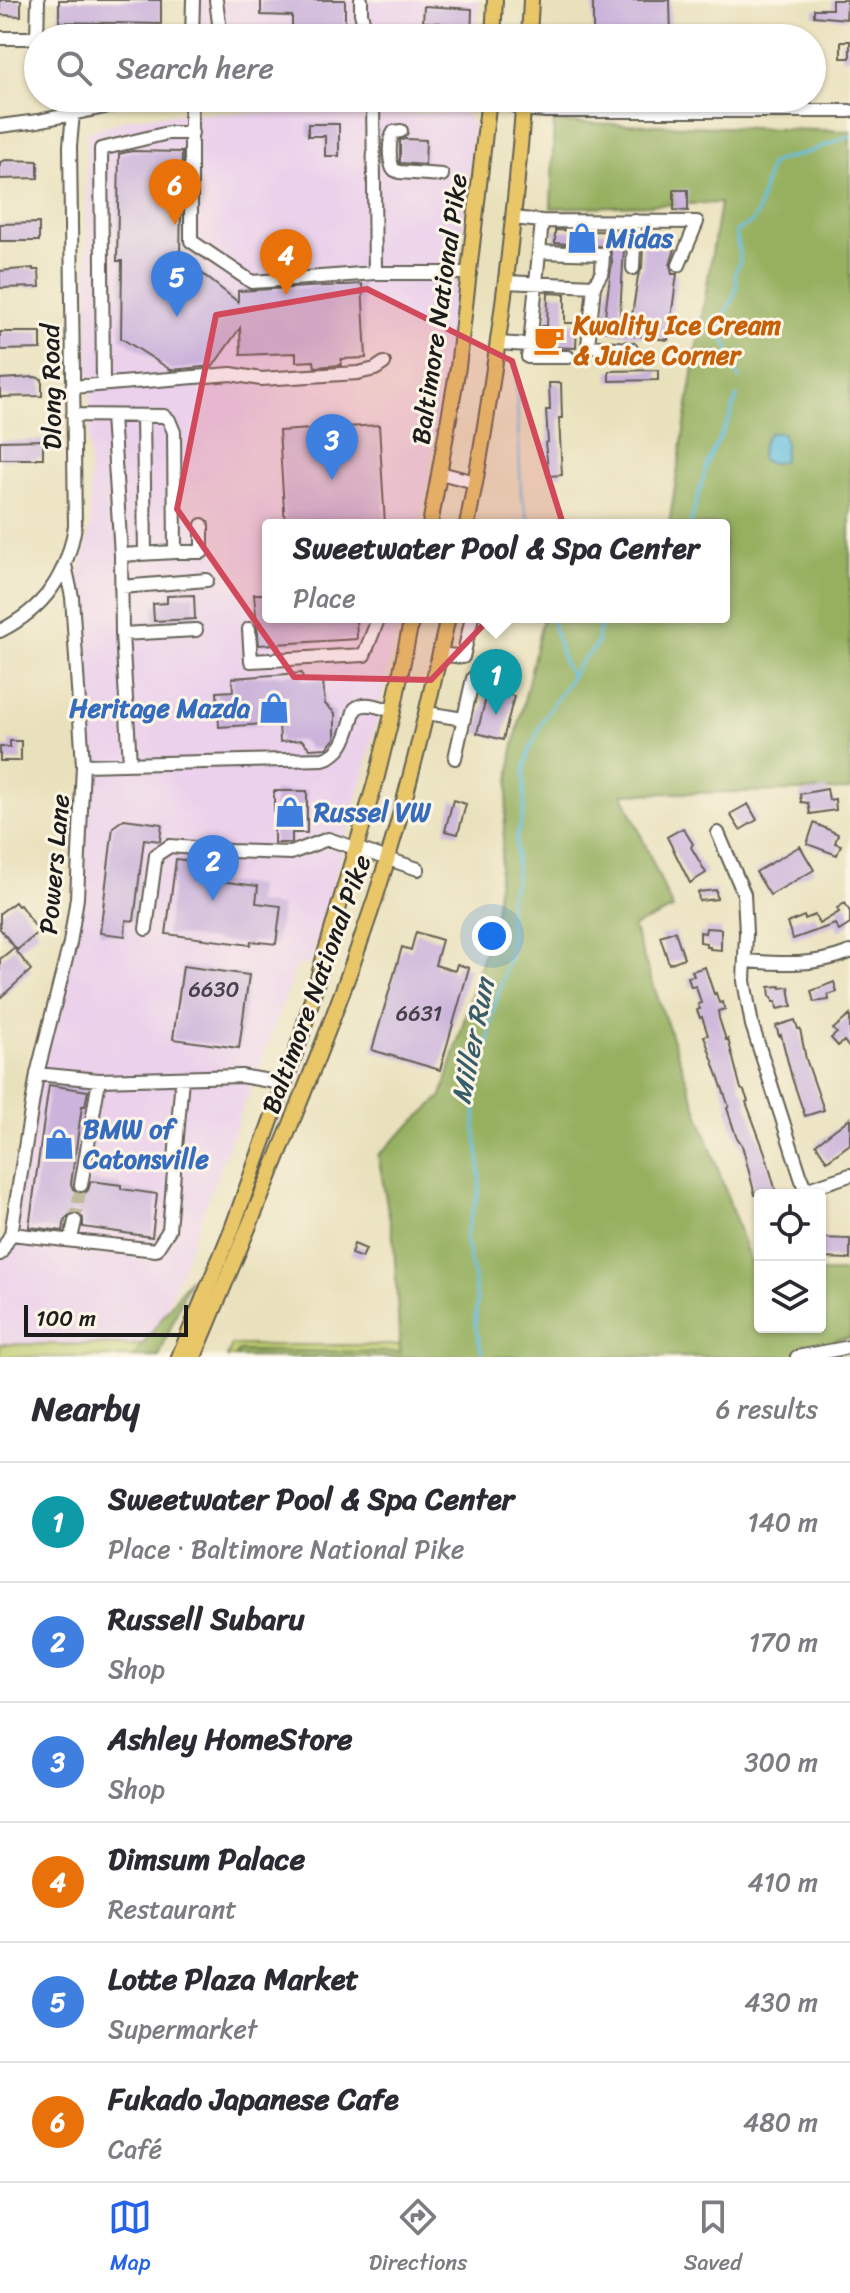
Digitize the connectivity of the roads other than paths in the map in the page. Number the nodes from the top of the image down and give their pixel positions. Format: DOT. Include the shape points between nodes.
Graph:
graph roads {
  1 [pos="38,0"];
  2 [pos="193,0"];
  3 [pos="216,0"];
  4 [pos="361,0"];
  5 [pos="495,0"];
  6 [pos="531,0"];
  7 [pos="38,24"];
  8 [pos="192,24"];
  9 [pos="218,24"];
  10 [pos="364,24"];
  11 [pos="494,24"];
  12 [pos="530,24"];
  13 [pos="0,38"];
  14 [pos="24,39"];
  15 [pos="826,111"];
  16 [pos="850,111"];
  17 [pos="78,112"];
  18 [pos="191,112"];
  19 [pos="373,112"];
  20 [pos="487,112"];
  21 [pos="523,112"];
  22 [pos="73,113"];
  23 [pos="0,126"];
  24 [pos="401,131"];
  25 [pos="192,133"];
  26 [pos="375,158"];
  27 [pos="391,158"];
  28 [pos="442,175"];
  29 [pos="513,218"];
  30 [pos="542,221"];
  31 [pos="635,221"];
  32 [pos="539,252"];
  33 [pos="679,265"];
  34 [pos="633,268"];
  35 [pos="375,273"];
  36 [pos="470,273"];
  37 [pos="505,282"];
  38 [pos="535,284"];
  39 [pos="594,286"];
  40 [pos="497,343"];
  41 [pos="530,345"];
  42 [pos="631,349"];
  43 [pos="568,357"];
  44 [pos="384,363"];
  45 [pos="103,384"];
  46 [pos="72,387"];
  47 [pos="73,415"];
  48 [pos="112,416"];
  49 [pos="143,416"];
  50 [pos="440,473"];
  51 [pos="475,482"];
  52 [pos="431,519"];
  53 [pos="468,519"];
  54 [pos="202,525"];
  55 [pos="174,552"];
  56 [pos="145,553"];
  57 [pos="121,555"];
  58 [pos="65,565"];
  59 [pos="207,580"];
  60 [pos="121,587"];
  61 [pos="377,623"];
  62 [pos="411,623"];
  63 [pos="447,623"];
  64 [pos="471,623"];
  65 [pos="249,629"];
  66 [pos="196,630"];
  67 [pos="0,631"];
  68 [pos="122,634"];
  69 [pos="440,654"];
  70 [pos="473,678"];
  71 [pos="393,711"];
  72 [pos="427,713"];
  73 [pos="463,719"];
  74 [pos="455,758"];
  75 [pos="130,763"];
  76 [pos="83,765"];
  77 [pos="718,833"];
  78 [pos="356,849"];
  79 [pos="387,859"];
  80 [pos="418,869"];
  81 [pos="146,929"];
  82 [pos="850,952"];
  83 [pos="745,961"];
  84 [pos="37,1074"];
  85 [pos="182,1078"];
  86 [pos="99,1080"];
  87 [pos="286,1084"];
  88 [pos="850,1175"];
  89 [pos="81,1185"];
  90 [pos="75,1221"];
  91 [pos="11,1234"];
  92 [pos="71,1239"];
  93 [pos="0,1254"];
  94 [pos="850,1347"];
  95 [pos="179,1357"];
  96 [pos="194,1357"];
  97 [pos="797,1357"];
  1 -- 7 [label="street"];
  2 -- 8 [label="street"];
  3 -- 9 [label="street"];
  4 -- 10 [label="street"];
  5 -- 11 [label="main road"];
  6 -- 12 [label="main road"];
  13 -- 14 [label="street"];
  15 -- 16 [label="street"];
  17 -- 22 [label="street"];
  18 -- 25 [label="street"];
  19 -- 26 [label="street"];
  20 -- 36 [label="main road, Baltimore National Pike"];
  21 -- 29 [label="main road"];
  22 -- 23 [label="street"];
  22 -- 46 [label="street, Dlong Road"];
  24 -- 27 [label="street" via="391,136"];
  25 -- 35 [label="street" via="191,241 252,282"];
  25 -- 45 [label="street" via="168,133 101,149"];
  26 -- 27 [label="street"];
  26 -- 35 [label="street"];
  27 -- 28 [label="street" via="395,171"];
  29 -- 30 [label="street"];
  29 -- 37 [label="main road"];
  30 -- 31 [label="street"];
  30 -- 32 [label="street"];
  31 -- 33 [label="street" via="697,222"];
  31 -- 34 [label="street"];
  32 -- 38 [label="street"];
  32 -- 39 [label="street" via="603,254"];
  35 -- 36 [label="street"];
  36 -- 50 [label="main road, Baltimore National Pike"];
  37 -- 38 [label="street"];
  37 -- 40 [label="main road"];
  38 -- 39 [label="street"];
  38 -- 41 [label="street"];
  39 -- 42 [label="street" via="588,346"];
  40 -- 41 [label="street"];
  40 -- 51 [label="main road"];
  41 -- 43 [label="street" via="528,357"];
  44 -- 45 [label="street" via="358,373 261,379 231,374"];
  45 -- 46 [label="street"];
  46 -- 47 [label="street, Dlong Road"];
  47 -- 48 [label="street"];
  47 -- 58 [label="street, Dlong Road" via="75,526"];
  48 -- 49 [label="street"];
  48 -- 57 [label="street"];
  49 -- 55 [label="street" via="164,416 174,432"];
  49 -- 56 [label="street"];
  50 -- 51 [label="street"];
  50 -- 52 [label="main road, Baltimore National Pike"];
  51 -- 53 [label="main road"];
  54 -- 55 [label="street" via="202,552"];
  55 -- 56 [label="street"];
  56 -- 57 [label="street"];
  57 -- 60 [label="street"];
  58 -- 67 [label="street, Dlong Road" via="31,612"];
  58 -- 76 [label="street, Powers Lane" via="72,597"];
  59 -- 60 [label="street"];
  60 -- 68 [label="street"];
  61 -- 65 [label="street" via="364,655 251,661"];
  62 -- 71 [label="main road, Baltimore National Pike"];
  63 -- 69 [label="main road, Baltimore National Pike"];
  64 -- 69 [label="street" via="463,657"];
  66 -- 68 [label="street"];
  68 -- 75 [label="street"];
  69 -- 72 [label="main road, Baltimore National Pike"];
  70 -- 73 [label="street"];
  71 -- 75 [label="street" via="359,705 343,745 323,759"];
  71 -- 78 [label="main road, Baltimore National Pike"];
  72 -- 73 [label="street"];
  72 -- 79 [label="main road, Baltimore National Pike"];
  73 -- 74 [label="street"];
  75 -- 76 [label="street"];
  76 -- 84 [label="street, Powers Lane" via="77,898"];
  77 -- 83 [label="street" via="744,894"];
  78 -- 79 [label="street"];
  78 -- 81 [label="street" via="328,839 291,853 170,846 156,855"];
  78 -- 87 [label="main road, Baltimore National Pike"];
  79 -- 80 [label="street"];
  79 -- 96 [label="main road, Baltimore National Pike" via="310,1075"];
  82 -- 83 [label="street" via="794,965"];
  83 -- 88 [label="street" via="752,1025 805,1190"];
  84 -- 86 [label="street"];
  84 -- 91 [label="street, Powers Lane"];
  85 -- 86 [label="street"];
  85 -- 87 [label="street" via="241,1076"];
  85 -- 92 [label="street" via="169,1230 156,1250"];
  86 -- 89 [label="street"];
  87 -- 95 [label="main road, Baltimore National Pike"];
  90 -- 92 [label="street"];
  91 -- 92 [label="street"];
  91 -- 93 [label="street, Powers Lane"];
  94 -- 97 [label="street"];
}
